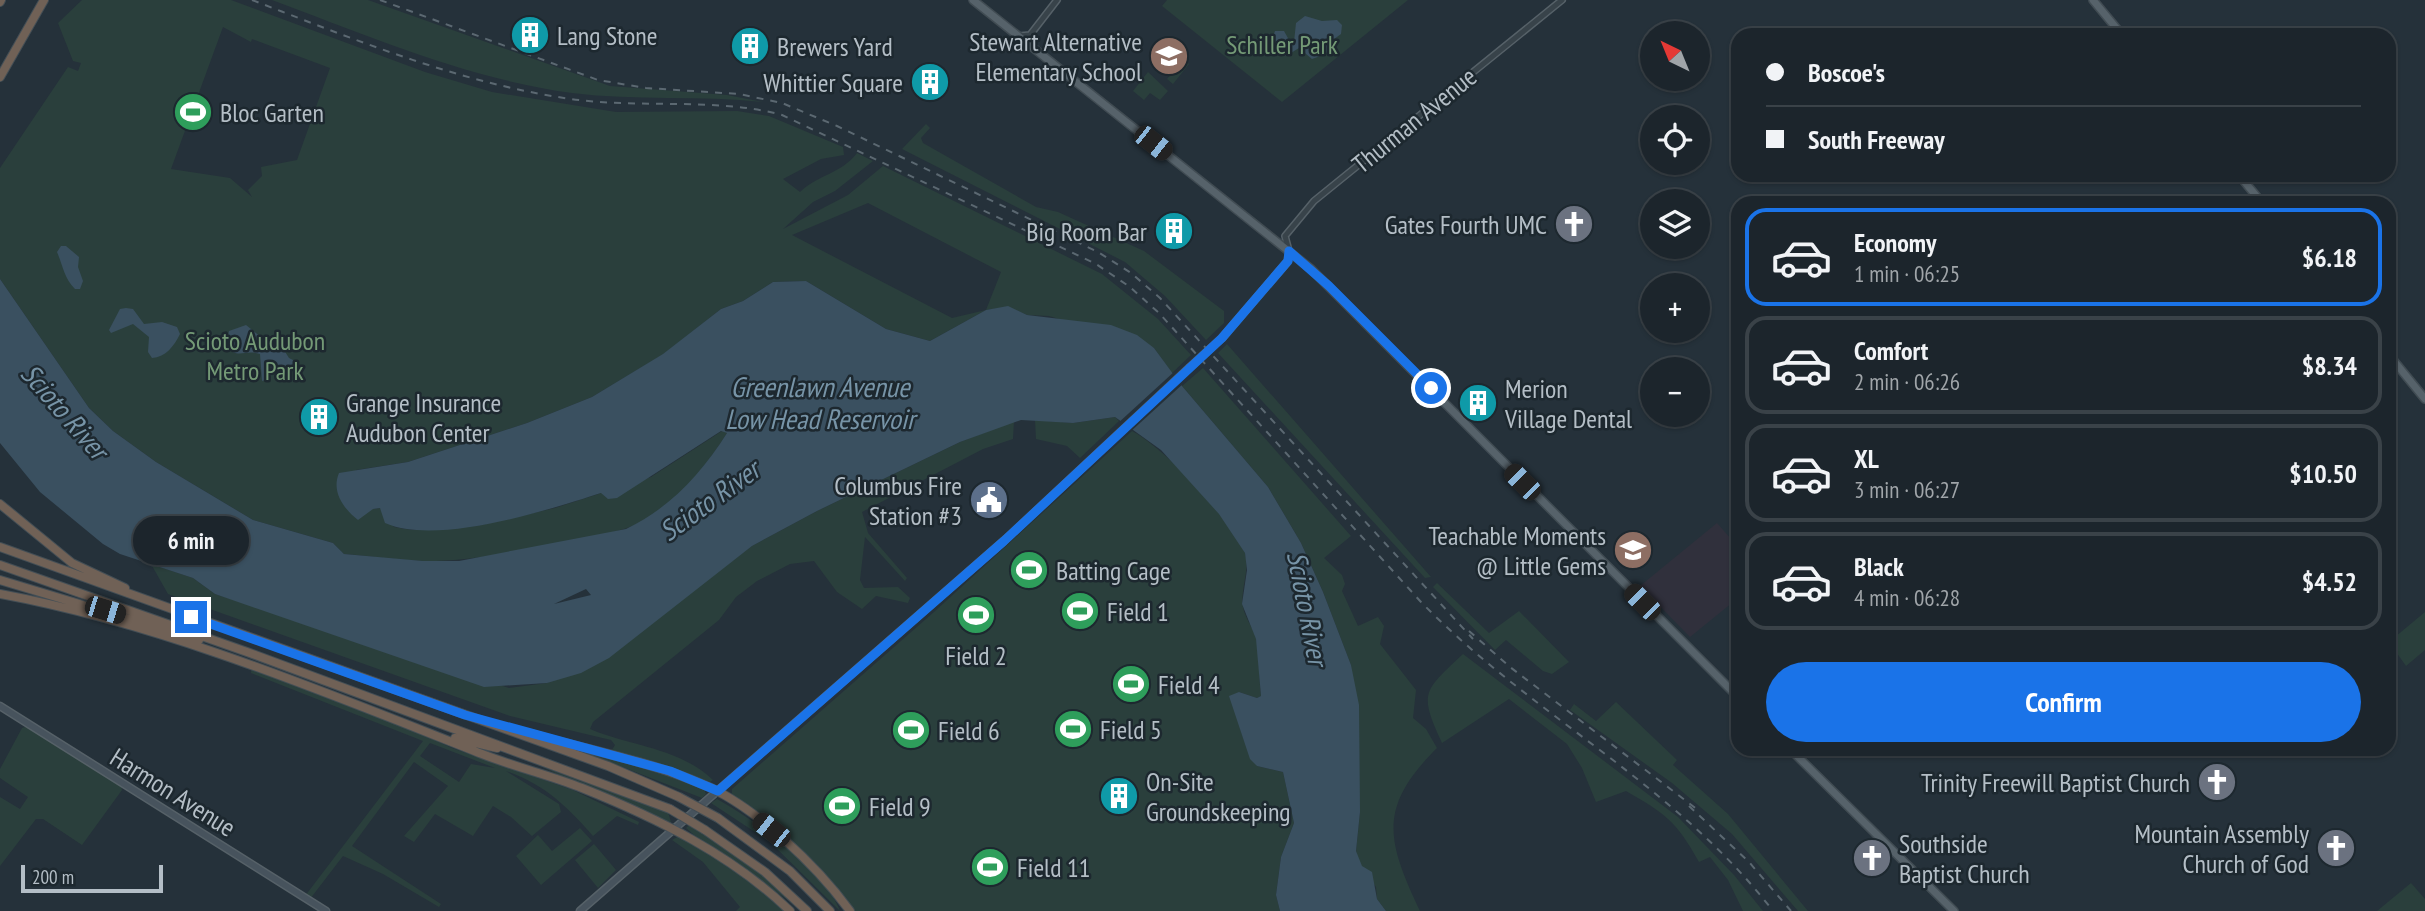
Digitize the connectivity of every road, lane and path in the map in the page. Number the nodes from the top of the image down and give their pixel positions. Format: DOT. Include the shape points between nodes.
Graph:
graph roads {
  1 [pos="44,0"];
  2 [pos="973,0"];
  3 [pos="1057,0"];
  4 [pos="1562,0"];
  5 [pos="2093,0"];
  6 [pos="2116,28"];
  7 [pos="1019,36"];
  8 [pos="0,77"];
  9 [pos="2245,182"];
  10 [pos="2256,196"];
  11 [pos="1289,251"];
  12 [pos="2396,364"];
  13 [pos="2425,399"];
  14 [pos="0,504"];
  15 [pos="2,548"];
  16 [pos="0,565"];
  17 [pos="0,580"];
  18 [pos="0,594"];
  19 [pos="191,617"];
  20 [pos="256,656"];
  21 [pos="1731,690"];
  22 [pos="0,706"];
  23 [pos="465,715"];
  24 [pos="428,732"];
  25 [pos="1797,756"];
  26 [pos="536,757"];
  27 [pos="718,791"];
  28 [pos="673,830"];
  29 [pos="326,911"];
  30 [pos="580,911"];
  31 [pos="790,911"];
  32 [pos="807,911"];
  33 [pos="830,911"];
  34 [pos="850,911"];
  35 [pos="1954,911"];
  1 -- 8 [label="highway"];
  2 -- 7 [label="main road"];
  3 -- 7 [label="street" via="1030,35"];
  4 -- 11 [label="street, Thurman Avenue" via="1314,201 1285,236"];
  5 -- 6 [label="main road"];
  7 -- 11 [label="main road"];
  9 -- 10 [label="main road"];
  11 -- 21 [label="main road" via="1395,351"];
  11 -- 27 [label="main road, bridge" via="1288,261 1222,338 1004,541"];
  12 -- 13 [label="main road"];
  14 -- 19 [label="highway" via="72,564"];
  15 -- 19 [label="highway"];
  16 -- 20 [label="highway"];
  17 -- 20 [label="highway"];
  18 -- 24 [label="highway" via="54,603 148,631"];
  19 -- 23 [label="highway"];
  20 -- 26 [label="highway"];
  22 -- 29 [label="main road, Harmon Avenue"];
  23 -- 27 [label="highway" via="670,771"];
  23 -- 33 [label="highway, bridge" via="608,766 679,797 718,818 790,870"];
  24 -- 26 [label="highway"];
  24 -- 28 [label="highway" via="582,788"];
  25 -- 35 [label="main road"];
  26 -- 32 [label="highway, bridge" via="670,809 765,872"];
  27 -- 28 [label="main road"];
  27 -- 34 [label="highway" via="802,855"];
  28 -- 30 [label="main road"];
  28 -- 31 [label="highway" via="687,834 768,889"];
}
